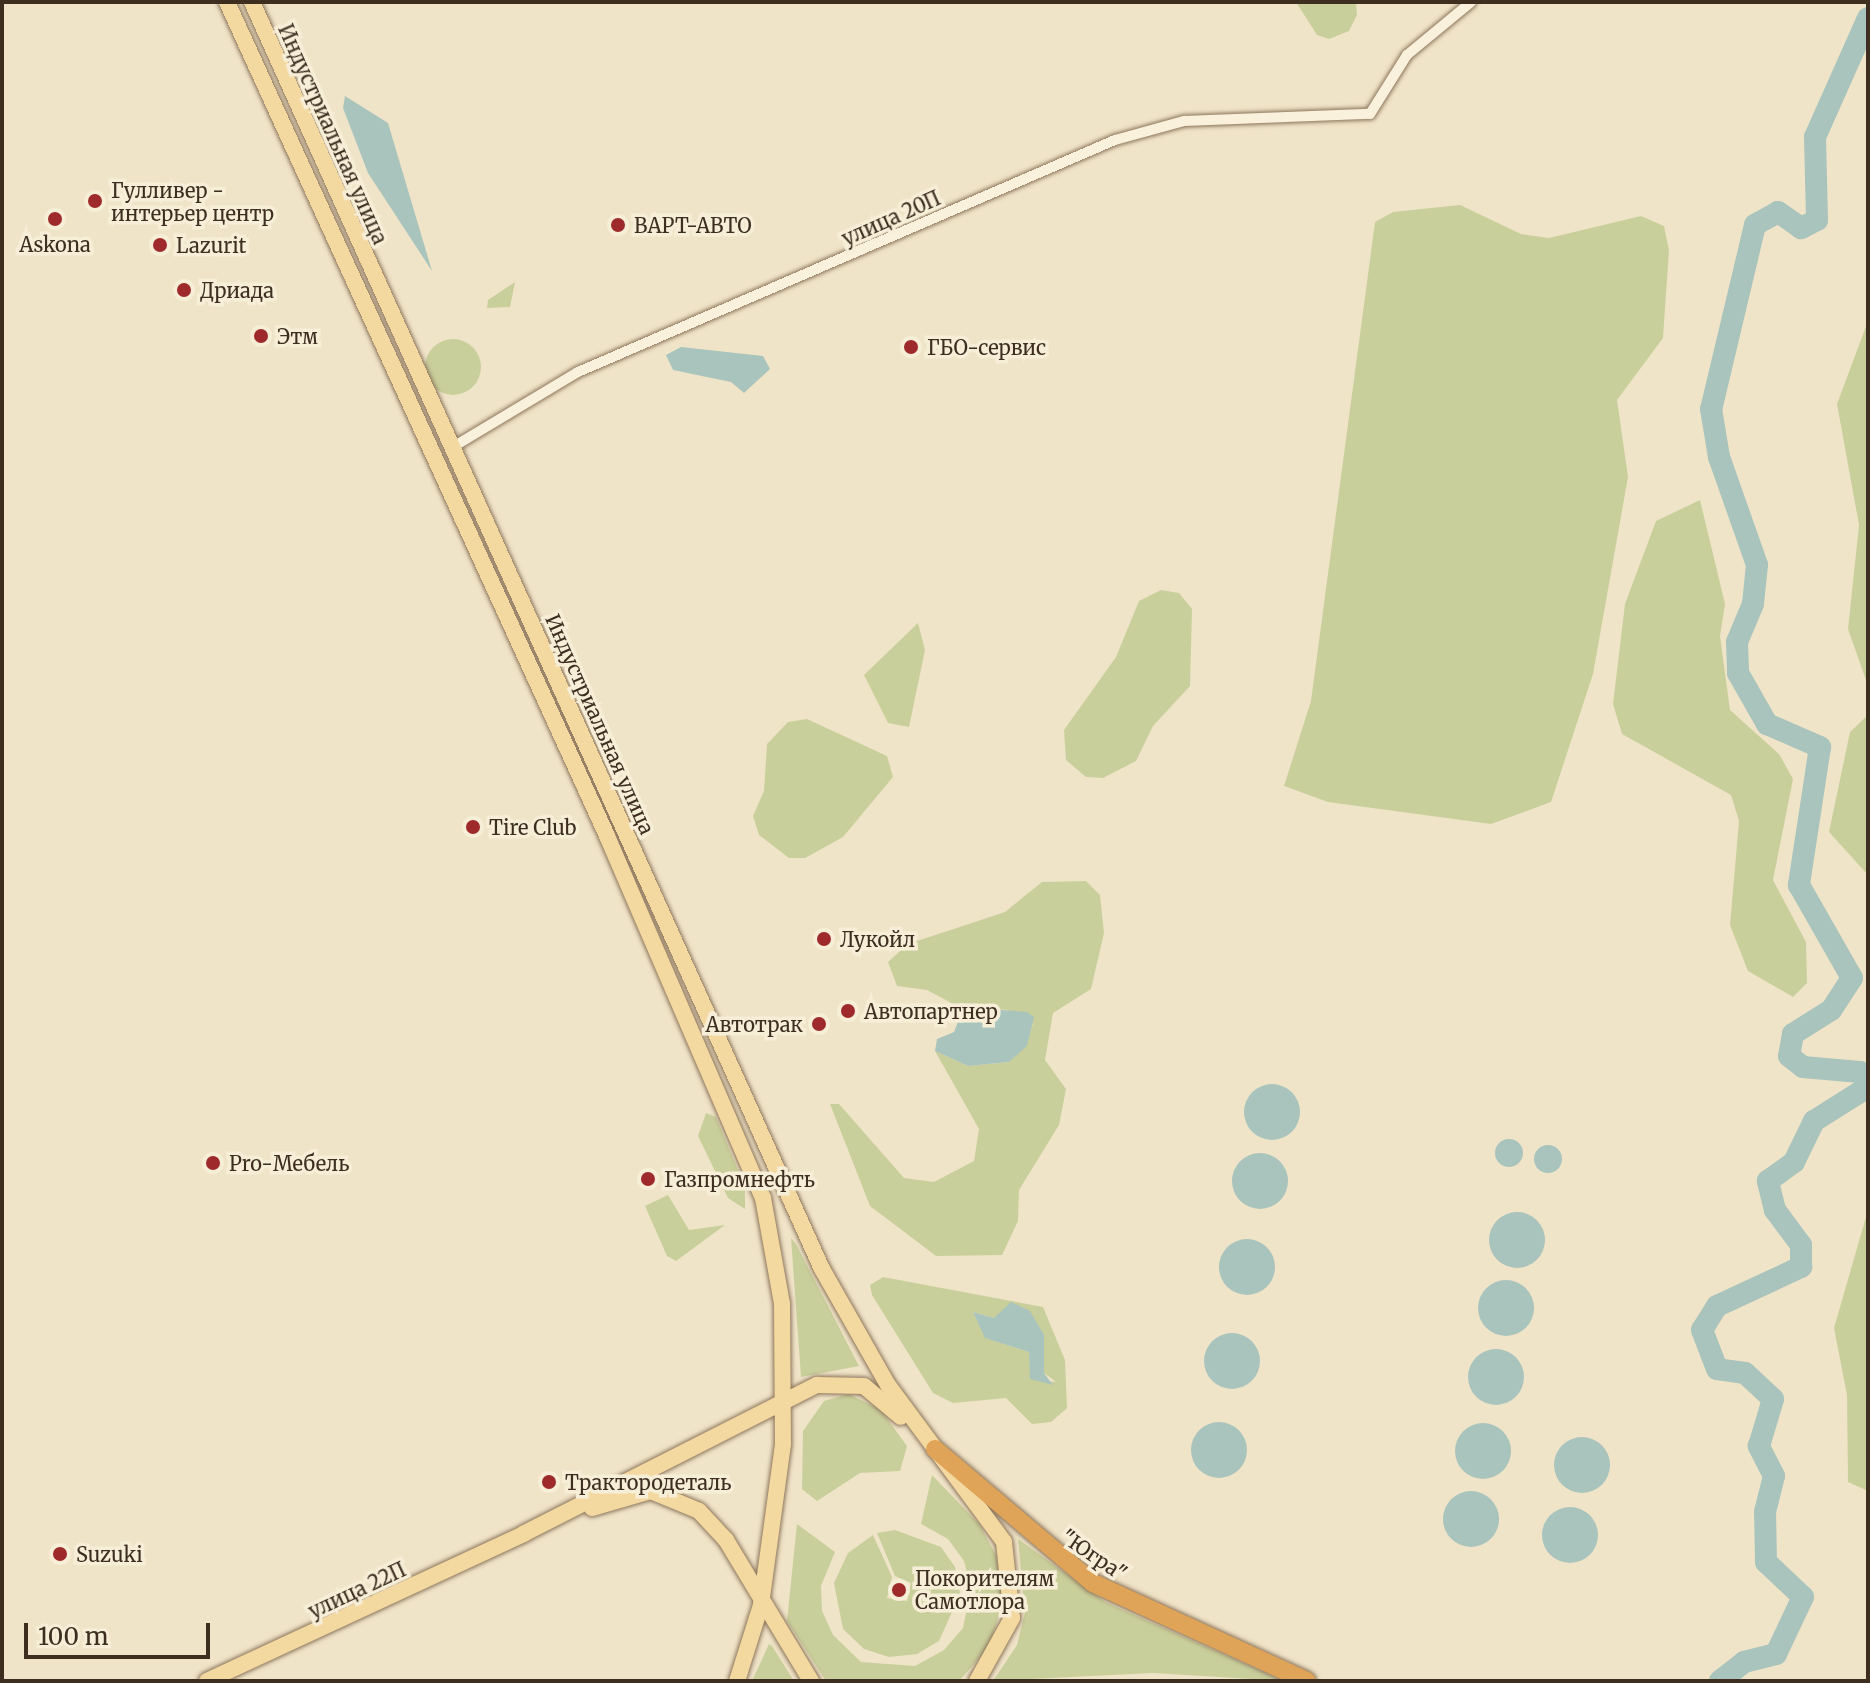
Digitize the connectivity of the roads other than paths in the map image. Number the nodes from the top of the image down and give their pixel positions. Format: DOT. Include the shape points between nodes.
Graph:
graph roads {
  1 [pos="227,2"];
  2 [pos="252,2"];
  3 [pos="1471,2"];
  4 [pos="453,447"];
  5 [pos="785,1401"];
  6 [pos="935,1449"];
  7 [pos="523,1534"];
  8 [pos="761,1605"];
  9 [pos="207,1681"];
  10 [pos="737,1681"];
  11 [pos="811,1681"];
  12 [pos="977,1681"];
  13 [pos="1307,1681"];
  1 -- 5 [label="main road, Индустриальная улица" via="746,1152 778,1268"];
  2 -- 4 [label="main road, Индустриальная улица"];
  3 -- 4 [label="street, улица 20П" via="1396,67 1370,114 1184,121 1115,140 591,365"];
  4 -- 6 [label="main road, Индустриальная улица" via="822,1269 866,1351"];
  5 -- 6 [label="main road, улица 22П" via="831,1382 864,1386"];
  5 -- 7 [label="main road, улица 22П"];
  5 -- 8 [label="main road, Индустриальная улица"];
  6 -- 12 [label="main road" via="1004,1542 1014,1587 1008,1634"];
  6 -- 13 [label="highway, \"Югра\"" via="1093,1583"];
  7 -- 8 [label="main road, улица 22П" via="629,1494 670,1496 720,1532"];
  7 -- 9 [label="main road, улица 22П"];
  8 -- 10 [label="main road, Индустриальная улица"];
  8 -- 11 [label="main road, улица 22П"];
}
